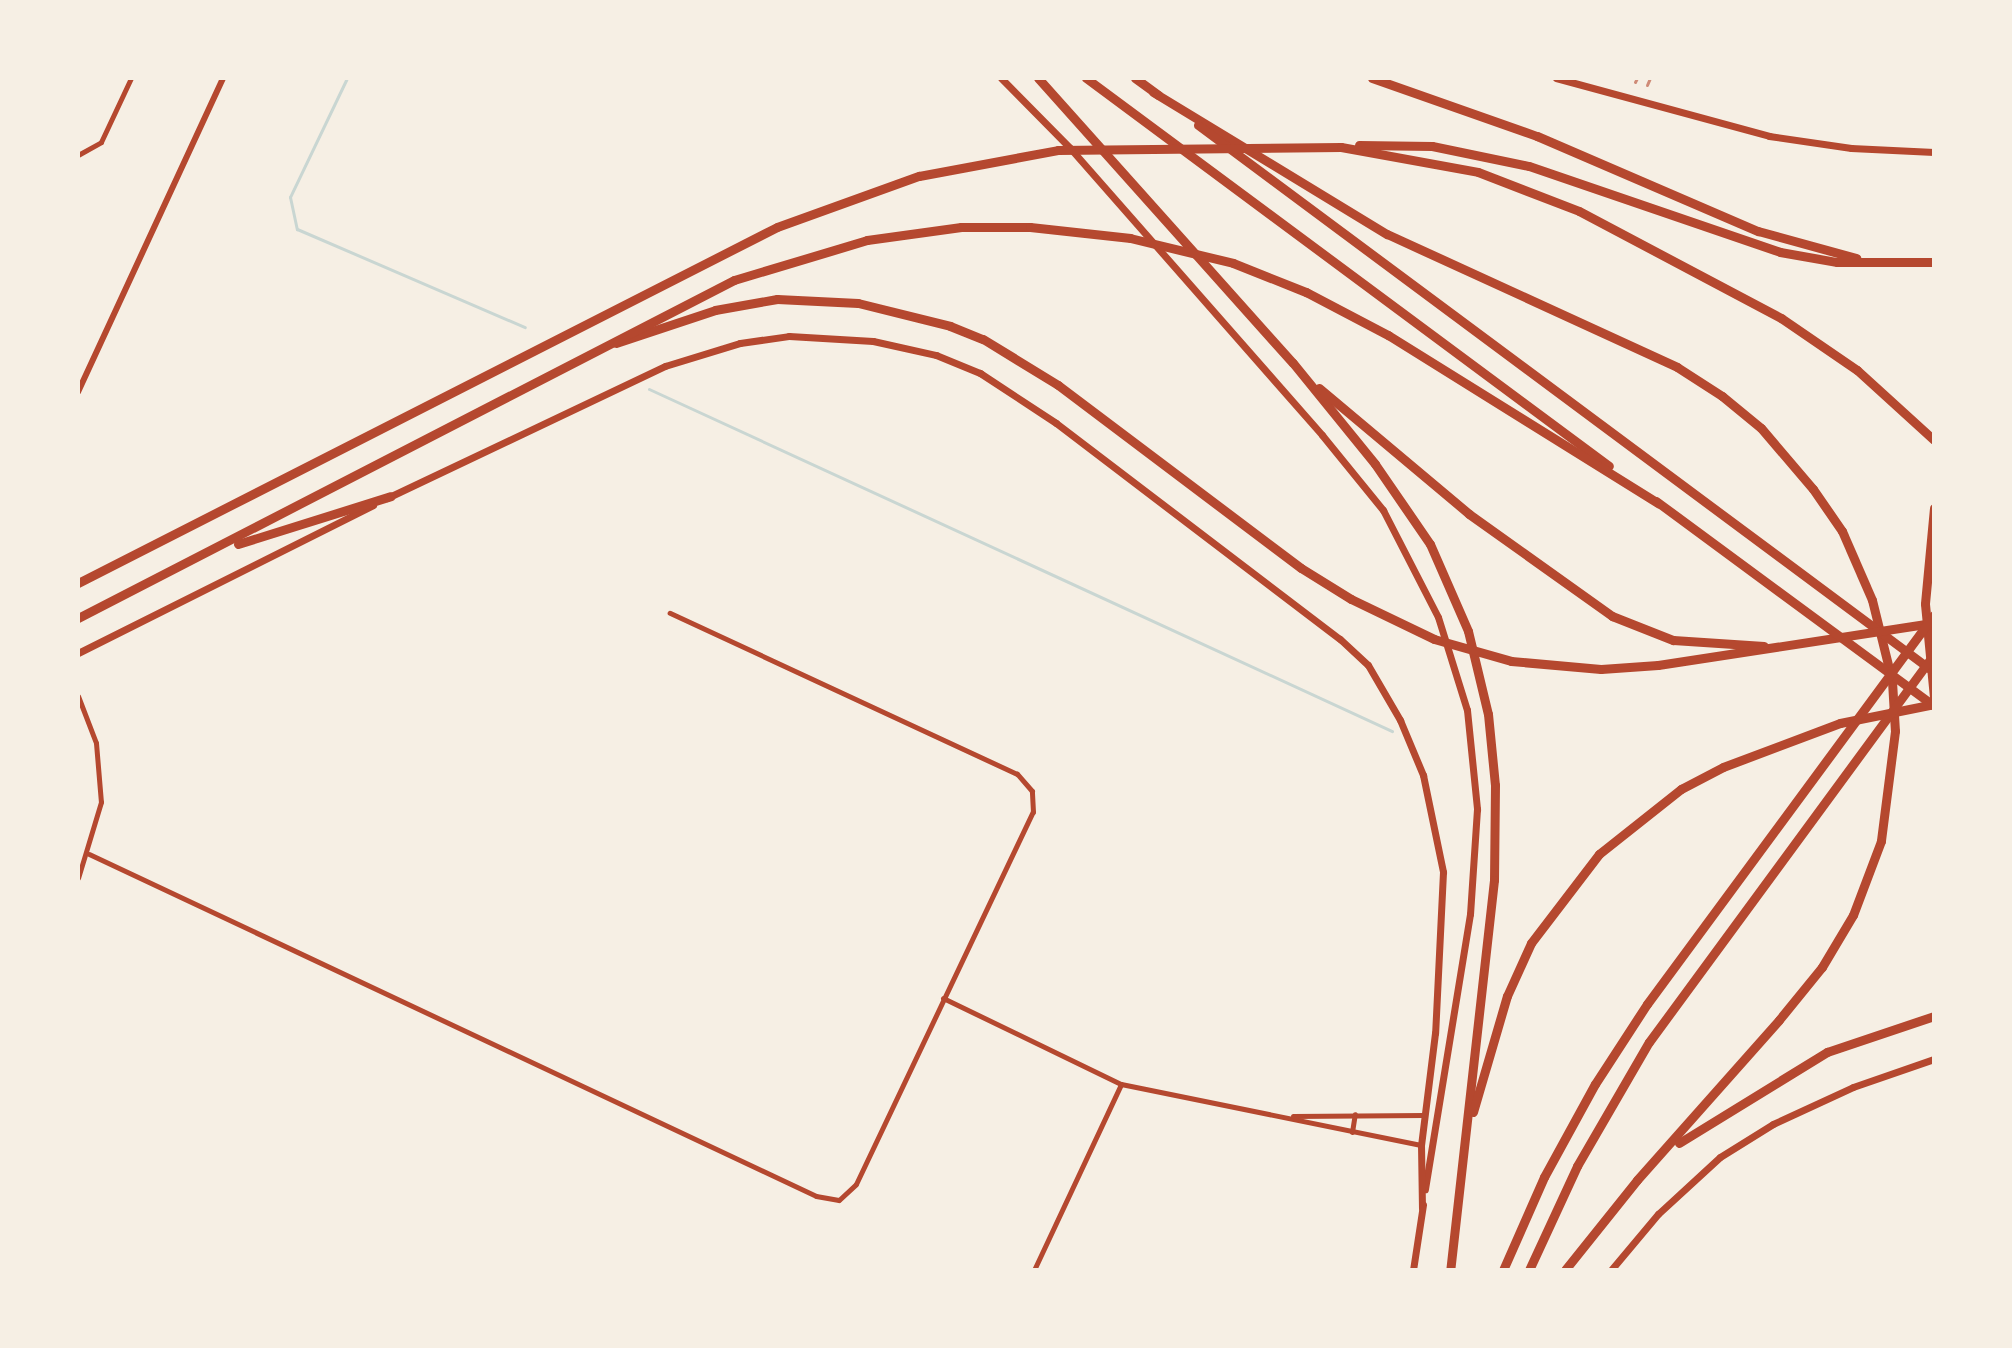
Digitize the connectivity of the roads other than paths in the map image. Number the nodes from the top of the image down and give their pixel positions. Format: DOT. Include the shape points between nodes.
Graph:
graph roads {
  1 [pos="131,78"];
  2 [pos="223,78"];
  3 [pos="1001,78"];
  4 [pos="1038,78"];
  5 [pos="1086,78"];
  6 [pos="1135,78"];
  7 [pos="1372,78"];
  8 [pos="1556,78"];
  9 [pos="1153,92"];
  10 [pos="1390,148"];
  11 [pos="1934,152"];
  12 [pos="80,155"];
  13 [pos="1934,262"];
  14 [pos="1919,263"];
  15 [pos="575,358"];
  16 [pos="1293,363"];
  17 [pos="78,392"];
  18 [pos="1934,440"];
  19 [pos="391,496"];
  20 [pos="1659,504"];
  21 [pos="1934,508"];
  22 [pos="216,551"];
  23 [pos="78,583"];
  24 [pos="670,613"];
  25 [pos="1934,615"];
  26 [pos="78,618"];
  27 [pos="1934,623"];
  28 [pos="1769,648"];
  29 [pos="78,653"];
  30 [pos="1934,654"];
  31 [pos="1934,672"];
  32 [pos="78,696"];
  33 [pos="1934,697"];
  34 [pos="1934,705"];
  35 [pos="89,854"];
  36 [pos="78,878"];
  37 [pos="943,998"];
  38 [pos="1934,1016"];
  39 [pos="1934,1059"];
  40 [pos="1121,1084"];
  41 [pos="1355,1114"];
  42 [pos="1424,1115"];
  43 [pos="1292,1116"];
  44 [pos="1352,1132"];
  45 [pos="1467,1135"];
  46 [pos="1421,1145"];
  47 [pos="1669,1149"];
  48 [pos="1422,1208"];
  49 [pos="1034,1270"];
  50 [pos="1413,1270"];
  51 [pos="1450,1270"];
  52 [pos="1503,1270"];
  53 [pos="1529,1270"];
  54 [pos="1565,1270"];
  55 [pos="1611,1270"];
  1 -- 12 [label="street" via="101,142"];
  2 -- 17 [label="street"];
  3 -- 48 [label="main road" via="1080,159 1383,510 1438,617 1467,710 1475,770 1470,914"];
  4 -- 16 [label="highway"];
  5 -- 20 [label="highway"];
  6 -- 9 [label="highway"];
  7 -- 14 [label="highway" via="1448,101 1785,240 1854,257"];
  8 -- 11 [label="main road" via="1769,136 1851,148"];
  9 -- 31 [label="highway"];
  9 -- 47 [label="highway" via="1400,241 1677,367 1745,414 1784,452 1842,531 1868,588 1892,681 1895,731 1888,806 1869,879 1822,967"];
  10 -- 14 [label="highway" via="1529,166 1780,252 1837,262"];
  10 -- 18 [label="highway" via="1521,186 1643,244 1826,347"];
  10 -- 23 [label="highway" via="1142,146 1009,157 919,176 777,227"];
  13 -- 14 [label="highway"];
  15 -- 20 [label="highway" via="713,289 813,254 918,231 1030,227 1184,249 1283,282 1388,335"];
  15 -- 22 [label="highway"];
  15 -- 28 [label="highway" via="702,314 777,299 858,303 983,339 1058,385 1301,568 1396,622 1459,648 1540,665 1628,668"];
  16 -- 28 [label="highway" via="1469,514 1612,616 1673,640"];
  16 -- 45 [label="highway" via="1399,495 1430,544 1468,631 1488,714 1495,785 1494,880"];
  19 -- 22 [label="highway"];
  19 -- 29 [label="main road"];
  19 -- 42 [label="main road" via="665,366 740,343 789,336 873,341 936,355 980,373 1056,423 1368,665 1400,720 1423,775 1443,872 1442,942"];
  20 -- 34 [label="highway"];
  21 -- 33 [label="highway" via="1925,604"];
  22 -- 26 [label="highway"];
  24 -- 37 [label="street" via="1017,774 1032,791 1033,812"];
  25 -- 52 [label="highway" via="1603,1070 1544,1177"];
  27 -- 28 [label="highway"];
  30 -- 53 [label="highway" via="1649,1042 1577,1166"];
  32 -- 35 [label="street" via="96,743 101,775 101,802"];
  34 -- 45 [label="highway" via="1840,723 1723,767 1644,815 1571,885 1531,943 1507,996"];
  35 -- 36 [label="street"];
  35 -- 37 [label="street" via="816,1196 839,1200 856,1184"];
  37 -- 40 [label="street"];
  38 -- 47 [label="highway" via="1827,1052"];
  39 -- 55 [label="main road" via="1853,1087 1773,1124 1720,1157 1658,1214"];
  40 -- 43 [label="street"];
  40 -- 49 [label="street"];
  41 -- 42 [label="street"];
  41 -- 43 [label="street"];
  41 -- 44 [label="street"];
  42 -- 46 [label="main road"];
  43 -- 44 [label="street"];
  44 -- 46 [label="street"];
  45 -- 51 [label="highway"];
  46 -- 48 [label="main road"];
  47 -- 54 [label="highway" via="1637,1180"];
  48 -- 50 [label="main road"];
}
